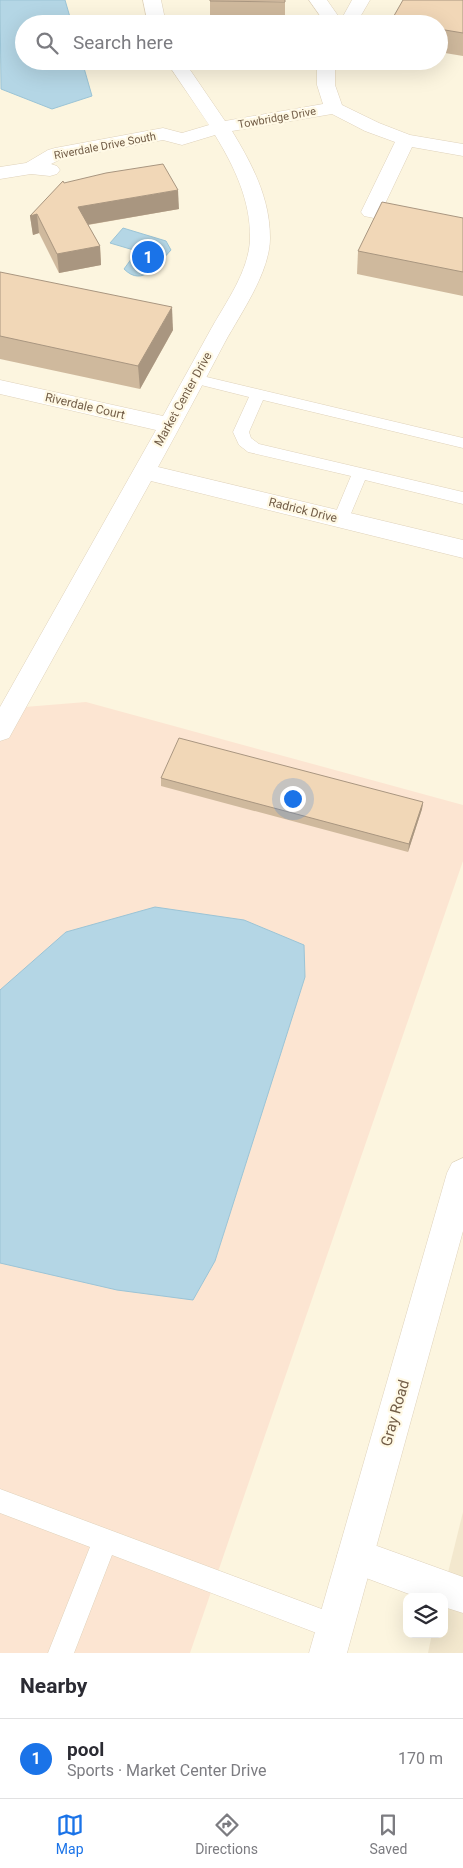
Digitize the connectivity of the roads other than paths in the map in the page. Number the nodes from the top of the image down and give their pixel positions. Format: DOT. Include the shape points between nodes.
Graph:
graph roads {
  1 [pos="152,0"];
  2 [pos="318,0"];
  3 [pos="361,0"];
  4 [pos="156,15"];
  5 [pos="329,15"];
  6 [pos="352,15"];
  7 [pos="181,70"];
  8 [pos="325,70"];
  9 [pos="334,108"];
  10 [pos="219,128"];
  11 [pos="406,140"];
  12 [pos="463,150"];
  13 [pos="0,173"];
  14 [pos="463,229"];
  15 [pos="194,380"];
  16 [pos="0,387"];
  17 [pos="258,395"];
  18 [pos="169,425"];
  19 [pos="463,443"];
  20 [pos="144,472"];
  21 [pos="360,474"];
  22 [pos="463,498"];
  23 [pos="341,519"];
  24 [pos="463,549"];
  25 [pos="0,731"];
  26 [pos="463,1173"];
  27 [pos="0,1501"];
  28 [pos="105,1541"];
  29 [pos="355,1556"];
  30 [pos="463,1595"];
  31 [pos="332,1640"];
  32 [pos="61,1653"];
  1 -- 4 [label="street"];
  2 -- 5 [label="street"];
  3 -- 6 [label="street"];
  7 -- 10 [label="street, Market Center Drive"];
  8 -- 9 [label="street" via="326,85"];
  9 -- 10 [label="street, Towbridge Drive"];
  9 -- 11 [label="street"];
  10 -- 13 [label="street, Riverdale Drive South" via="182,140 174,149 61,171 31,168"];
  10 -- 15 [label="street, Market Center Drive" via="253,192 260,239 250,277"];
  11 -- 12 [label="street"];
  11 -- 14 [label="street" via="371,212"];
  15 -- 17 [label="lane"];
  15 -- 18 [label="street, Market Center Drive"];
  16 -- 18 [label="street, Riverdale Court"];
  17 -- 19 [label="lane"];
  17 -- 21 [label="lane" via="241,432 244,441 254,448"];
  18 -- 20 [label="street, Market Center Drive"];
  20 -- 23 [label="street, Radrick Drive"];
  20 -- 25 [label="street, Market Center Drive"];
  21 -- 22 [label="lane"];
  21 -- 23 [label="lane"];
  23 -- 24 [label="street, Radrick Drive"];
  26 -- 29 [label="street, Gray Road"];
  27 -- 28 [label="lane"];
  28 -- 31 [label="lane"];
  28 -- 32 [label="lane"];
  29 -- 30 [label="street"];
  29 -- 31 [label="street, Gray Road"];
}
